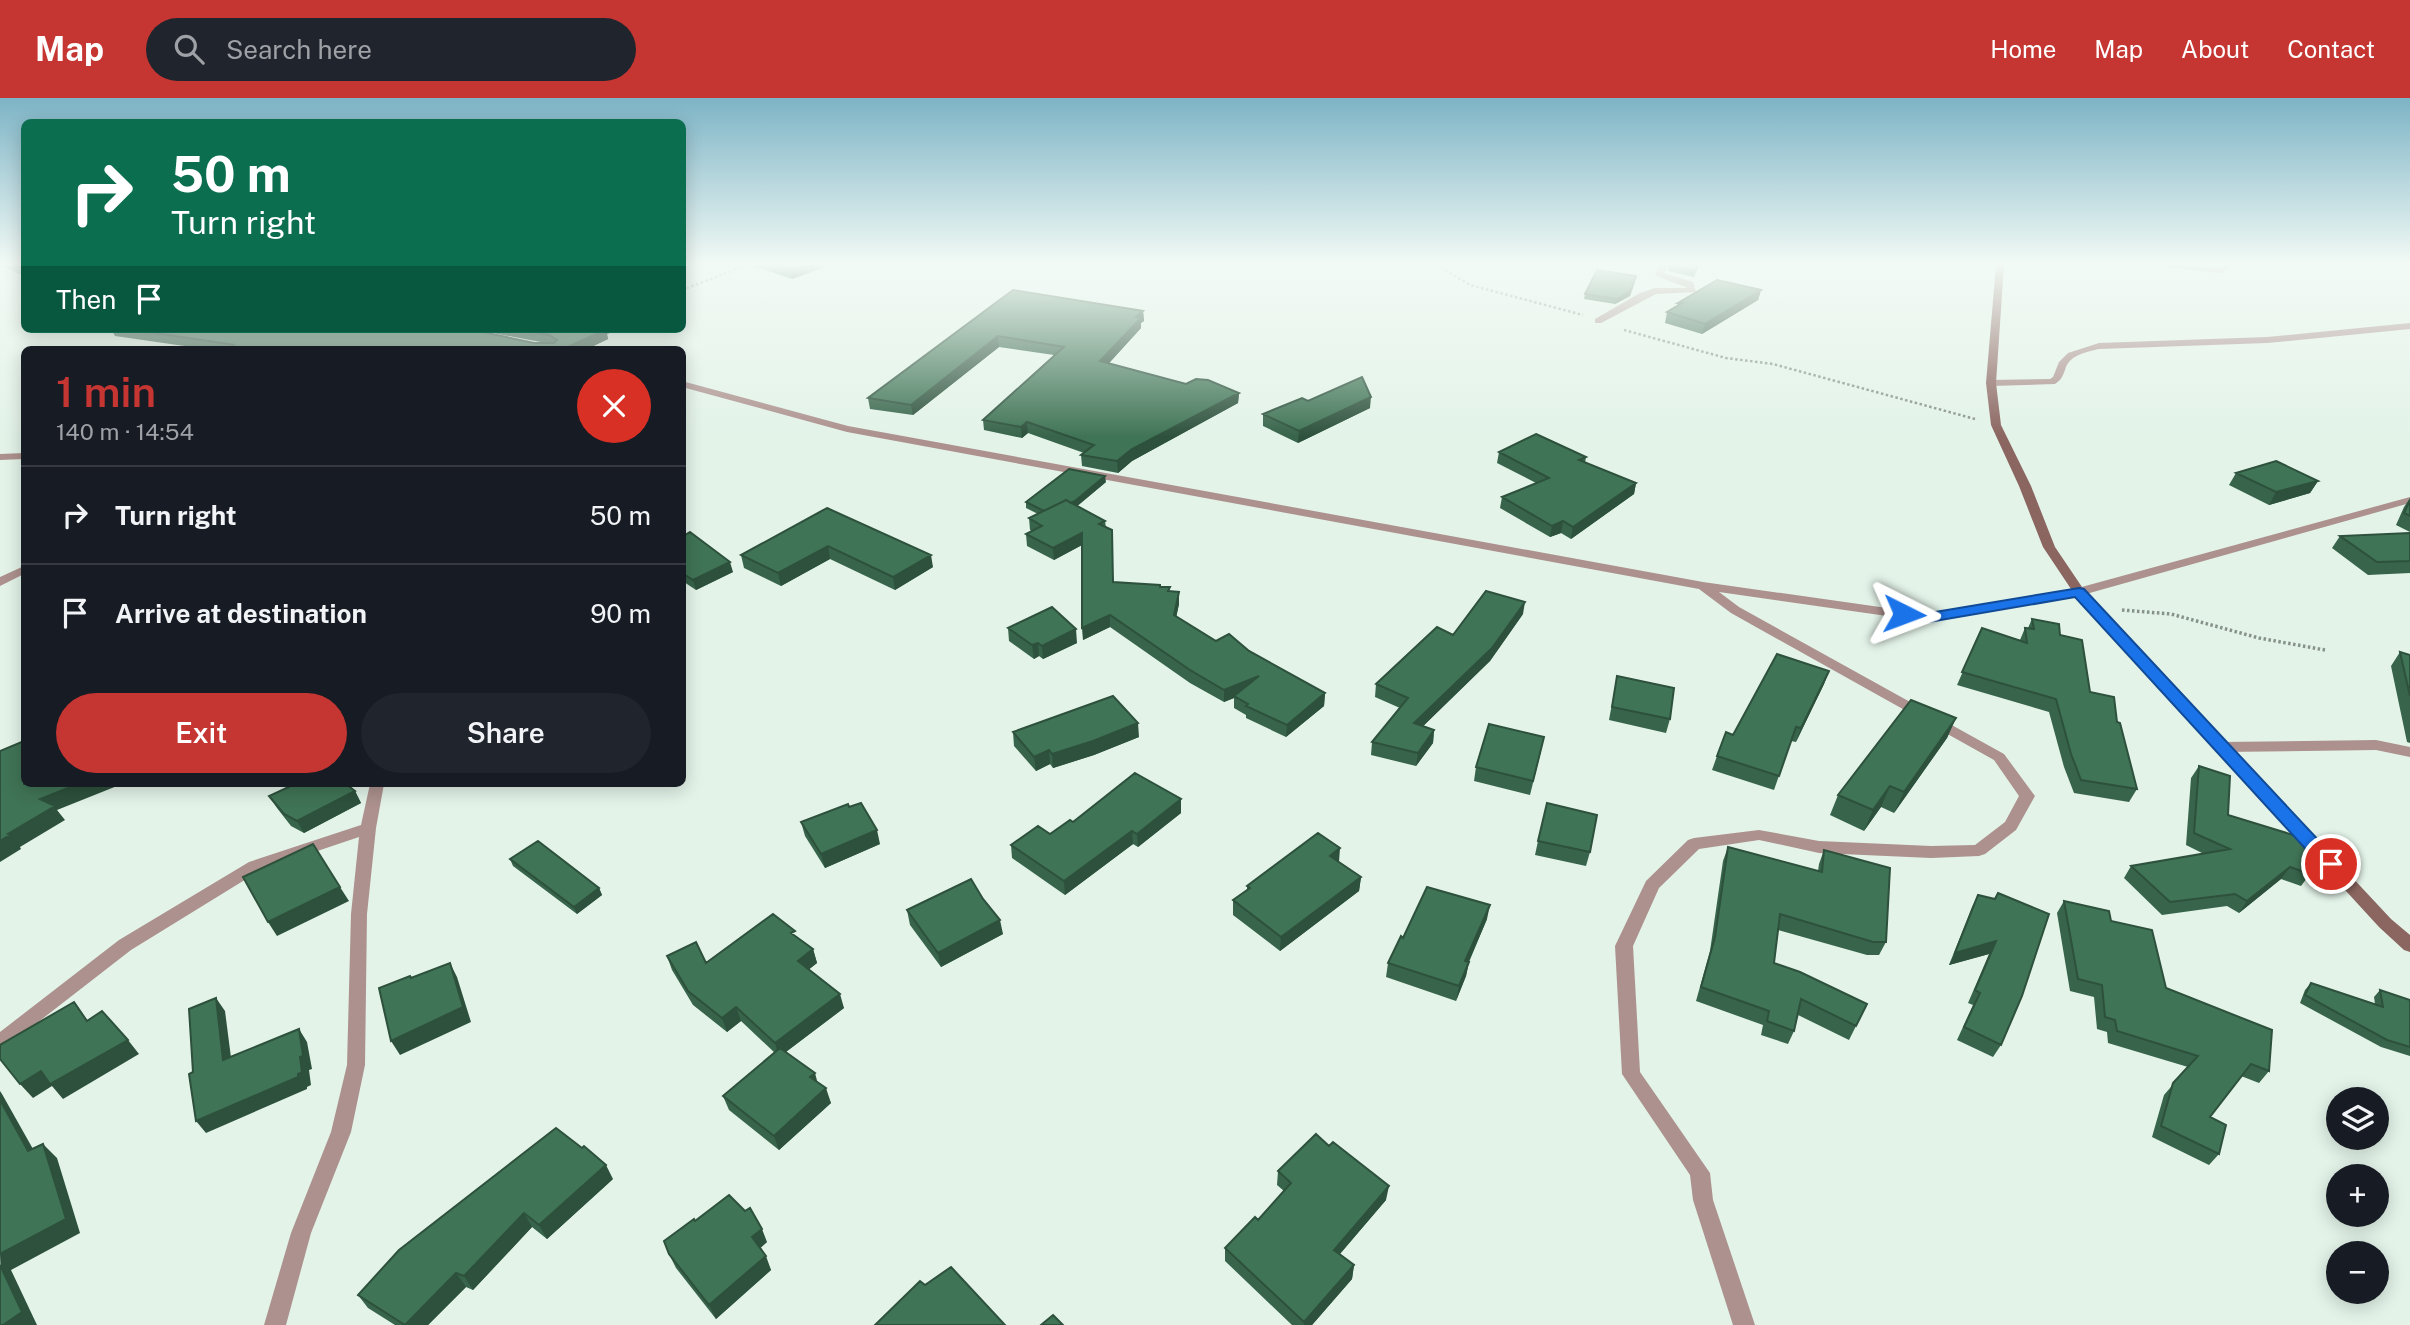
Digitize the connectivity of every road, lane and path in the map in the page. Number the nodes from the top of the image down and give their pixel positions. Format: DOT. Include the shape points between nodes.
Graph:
graph roads {
  1 [pos="1602,322"];
  2 [pos="1996,322"];
  3 [pos="2410,326"];
  4 [pos="1991,383"];
  5 [pos="686,385"];
  6 [pos="1996,425"];
  7 [pos="21,456"];
  8 [pos="0,457"];
  9 [pos="2410,500"];
  10 [pos="21,572"];
  11 [pos="0,582"];
  12 [pos="1703,586"];
  13 [pos="2079,592"];
  14 [pos="2097,612"];
  15 [pos="2325,650"];
  16 [pos="2222,747"];
  17 [pos="2410,752"];
  18 [pos="376,787"];
  19 [pos="368,828"];
  20 [pos="2410,945"];
  21 [pos="0,1042"];
  22 [pos="275,1325"];
  23 [pos="1744,1325"];
  1 -- 6 [label="path" via="1690,349 1773,364"];
  2 -- 4 [label="street"];
  3 -- 4 [label="street" via="2267,341 2099,346 2080,349 2068,357 2052,382"];
  4 -- 6 [label="street"];
  5 -- 12 [label="street" via="847,429"];
  6 -- 13 [label="street" via="2049,548"];
  7 -- 8 [label="street"];
  9 -- 13 [label="street"];
  10 -- 11 [label="street"];
  12 -- 13 [label="street" via="1929,618"];
  12 -- 23 [label="street" via="1735,610 1999,757 2026,796 2011,826 1979,850 1819,847 1759,835 1695,844 1652,885 1624,946 1631,1074 1700,1173 1703,1200"];
  13 -- 14 [label="street"];
  14 -- 15 [label="path" via="2133,609 2194,618 2248,636"];
  14 -- 16 [label="street"];
  16 -- 17 [label="street" via="2376,745"];
  16 -- 20 [label="street"];
  18 -- 19 [label="street"];
  19 -- 21 [label="street" via="255,866 125,945"];
  19 -- 22 [label="street" via="359,914 356,1065 341,1132 301,1233"];
}
